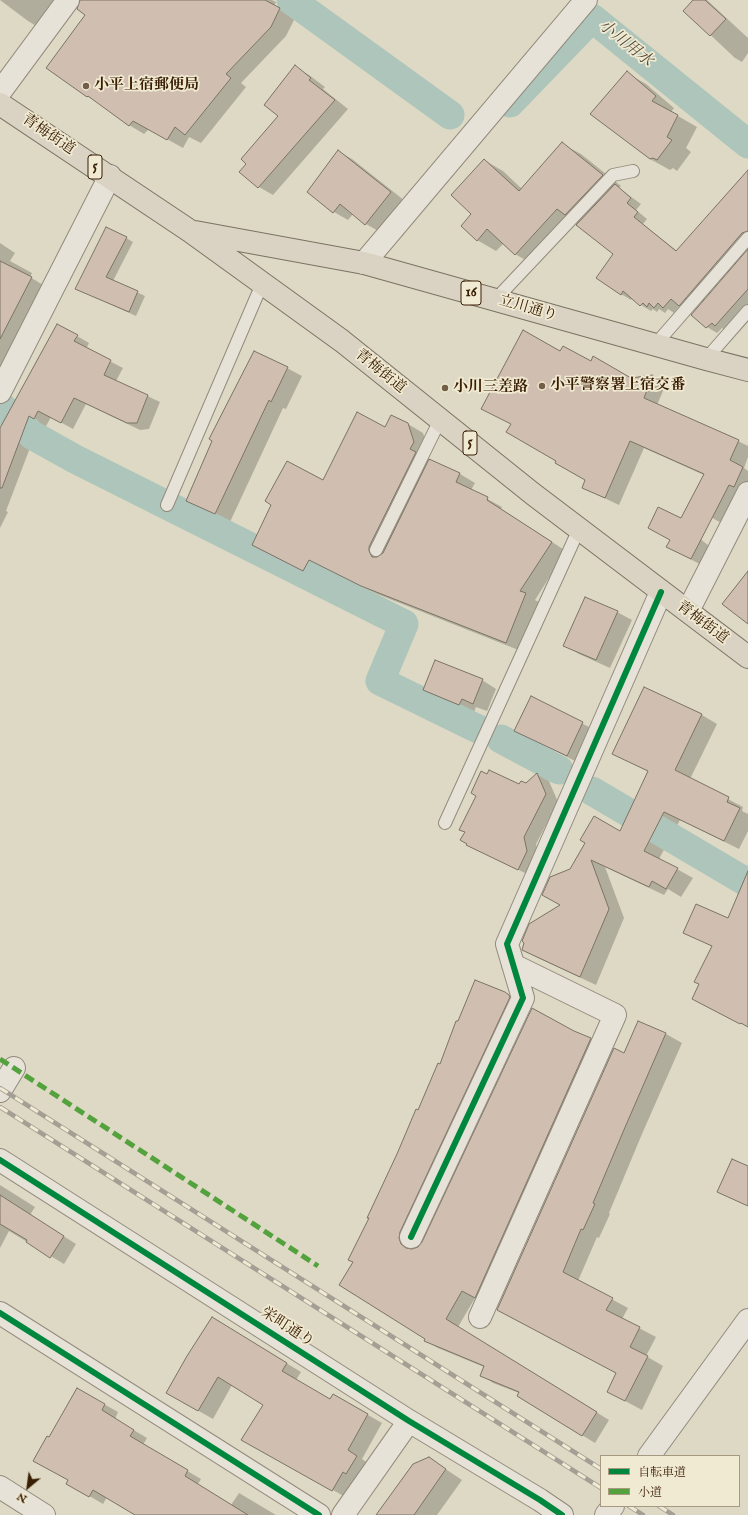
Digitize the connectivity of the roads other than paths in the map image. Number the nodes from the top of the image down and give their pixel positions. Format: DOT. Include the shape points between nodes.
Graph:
graph roads {
  1 [pos="68,0"];
  2 [pos="586,0"];
  3 [pos="0,92"];
  4 [pos="0,104"];
  5 [pos="633,171"];
  6 [pos="110,176"];
  7 [pos="190,231"];
  8 [pos="748,238"];
  9 [pos="364,263"];
  10 [pos="262,284"];
  11 [pos="495,300"];
  12 [pos="748,311"];
  13 [pos="655,345"];
  14 [pos="706,359"];
  15 [pos="748,370"];
  16 [pos="0,392"];
  17 [pos="440,420"];
  18 [pos="748,493"];
  19 [pos="166,505"];
  20 [pos="579,529"];
  21 [pos="376,550"];
  22 [pos="661,592"];
  23 [pos="688,612"];
  24 [pos="748,657"];
  25 [pos="445,823"];
  26 [pos="513,966"];
  27 [pos="14,1068"];
  28 [pos="0,1091"];
  29 [pos="0,1160"];
  30 [pos="411,1236"];
  31 [pos="0,1313"];
  32 [pos="480,1317"];
  33 [pos="748,1320"];
  34 [pos="409,1421"];
  35 [pos="650,1455"];
  36 [pos="0,1487"];
  37 [pos="612,1507"];
  38 [pos="542,1508"];
  39 [pos="44,1515"];
  40 [pos="319,1515"];
  41 [pos="342,1515"];
  42 [pos="562,1515"];
  43 [pos="606,1515"];
  1 -- 3 [label="street"];
  2 -- 9 [label="street"];
  4 -- 6 [label="main road, 青梅街道 / 5"];
  5 -- 11 [label="lane" via="613,175"];
  6 -- 7 [label="main road, 青梅街道 / 5"];
  6 -- 16 [label="street"];
  7 -- 9 [label="main road, 立川通り / 16"];
  7 -- 10 [label="main road, 青梅街道 / 5"];
  8 -- 13 [label="lane"];
  9 -- 11 [label="main road, 立川通り / 16"];
  10 -- 17 [label="main road, 青梅街道 / 5" via="342,341"];
  10 -- 19 [label="lane"];
  11 -- 13 [label="main road, 立川通り / 16"];
  12 -- 14 [label="lane"];
  13 -- 14 [label="main road, 立川通り / 16"];
  14 -- 15 [label="main road, 立川通り / 16"];
  17 -- 20 [label="main road, 青梅街道 / 5"];
  17 -- 21 [label="lane"];
  18 -- 23 [label="street"];
  20 -- 22 [label="main road, 青梅街道 / 5"];
  20 -- 25 [label="lane"];
  22 -- 23 [label="main road, 青梅街道 / 5"];
  22 -- 26 [label="street" via="507,944"];
  23 -- 24 [label="main road, 青梅街道 / 5"];
  26 -- 30 [label="street" via="523,998"];
  26 -- 32 [label="street" via="615,1015"];
  27 -- 28 [label="street"];
  29 -- 34 [label="street, 栄町通り"];
  31 -- 40 [label="street"];
  33 -- 35 [label="street"];
  34 -- 38 [label="street, 栄町通り"];
  34 -- 41 [label="street"];
  36 -- 39 [label="street"];
  37 -- 43 [label="street"];
  38 -- 42 [label="street, 栄町通り"];
}
